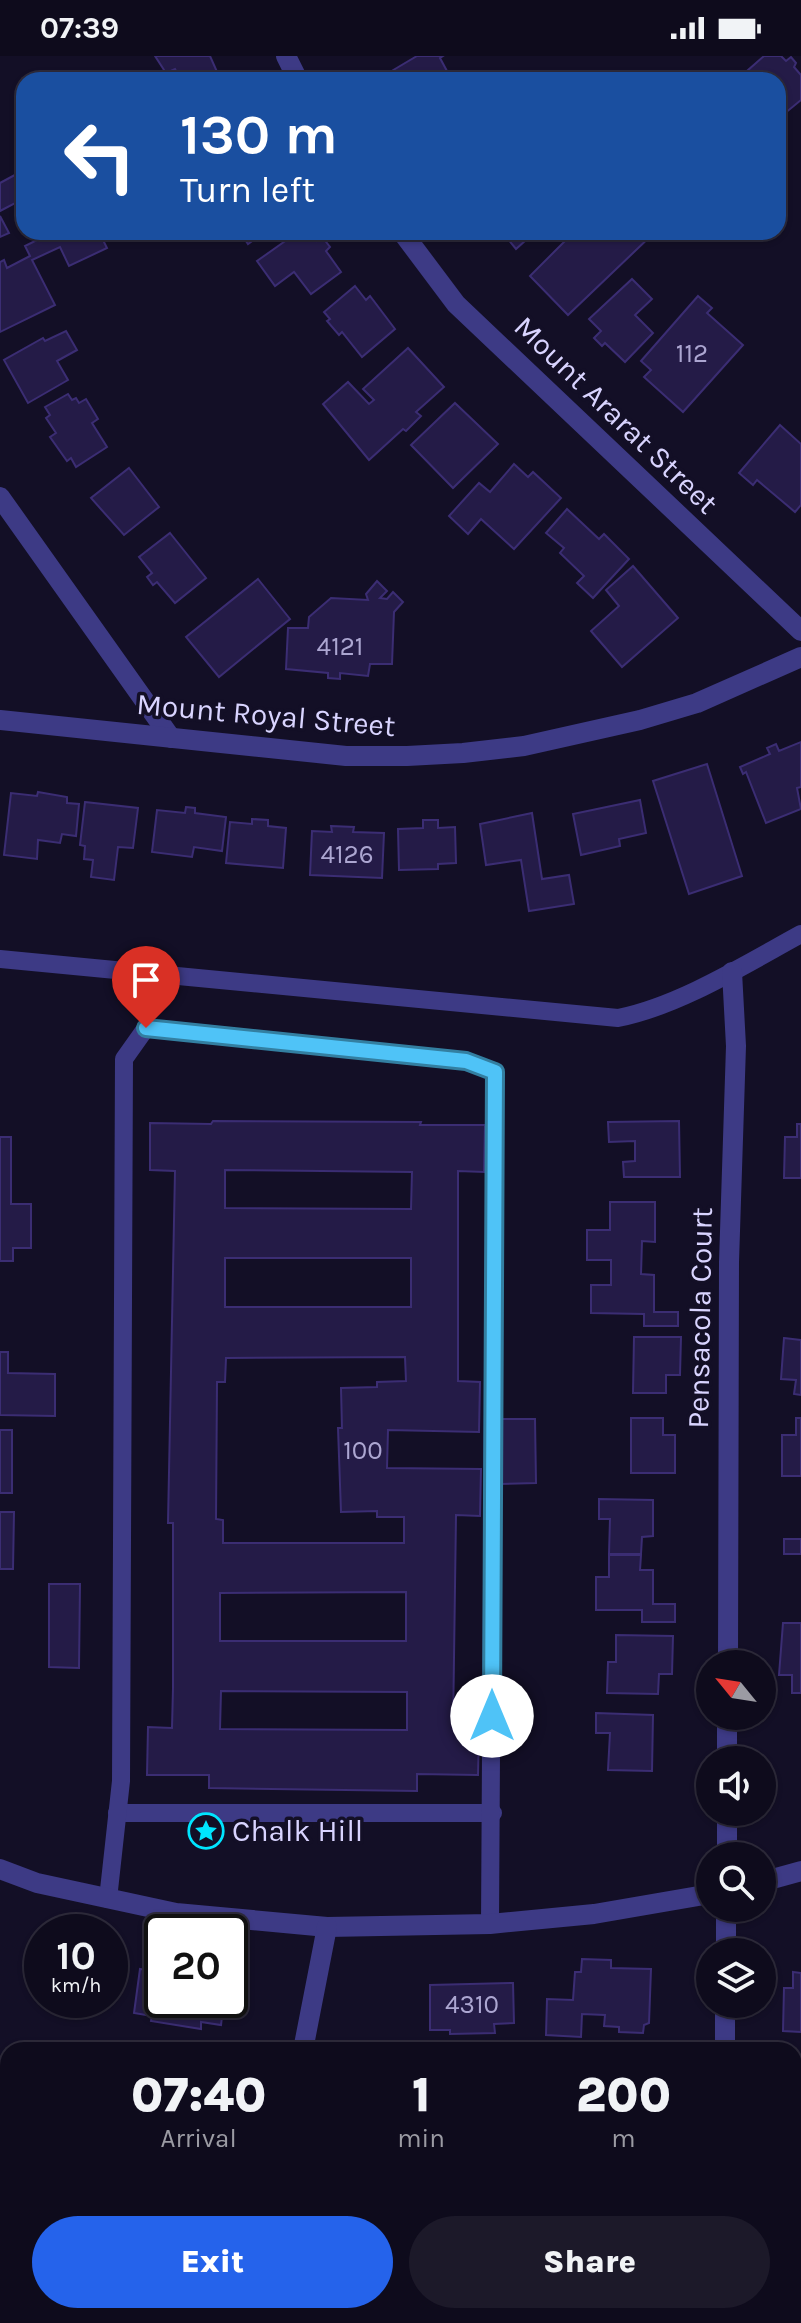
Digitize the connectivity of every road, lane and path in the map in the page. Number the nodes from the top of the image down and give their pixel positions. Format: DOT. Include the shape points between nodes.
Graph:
graph roads {
  1 [pos="408,240"];
  2 [pos="0,497"];
  3 [pos="801,631"];
  4 [pos="801,657"];
  5 [pos="0,720"];
  6 [pos="171,738"];
  7 [pos="801,934"];
  8 [pos="0,959"];
  9 [pos="732,972"];
  10 [pos="728,1650"];
  11 [pos="117,1813"];
  12 [pos="493,1813"];
  13 [pos="0,1869"];
  14 [pos="801,1871"];
  15 [pos="776,1878"];
  16 [pos="696,1896"];
  17 [pos="108,1899"];
  18 [pos="490,1924"];
  19 [pos="327,1927"];
  20 [pos="725,2018"];
  21 [pos="305,2042"];
  22 [pos="725,2042"];
  1 -- 3 [label="street, Mount Ararat Street" via="456,304"];
  2 -- 6 [label="street"];
  4 -- 6 [label="street, Mount Royal Street" via="697,703 524,746 346,756"];
  5 -- 6 [label="street, Mount Royal Street"];
  7 -- 9 [label="lane"];
  8 -- 9 [label="lane" via="618,1018 641,1014"];
  9 -- 10 [label="street, Pensacola Court" via="736,1046 729,1262"];
  11 -- 12 [label="lane"];
  11 -- 12 [label="lane" via="124,1059 146,1028 466,1061 495,1072"];
  11 -- 17 [label="lane"];
  12 -- 18 [label="lane"];
  13 -- 17 [label="street"];
  14 -- 15 [label="street"];
  16 -- 18 [label="street"];
  17 -- 19 [label="street" via="176,1913"];
  18 -- 19 [label="street"];
  19 -- 21 [label="street"];
  20 -- 22 [label="street"];
}
